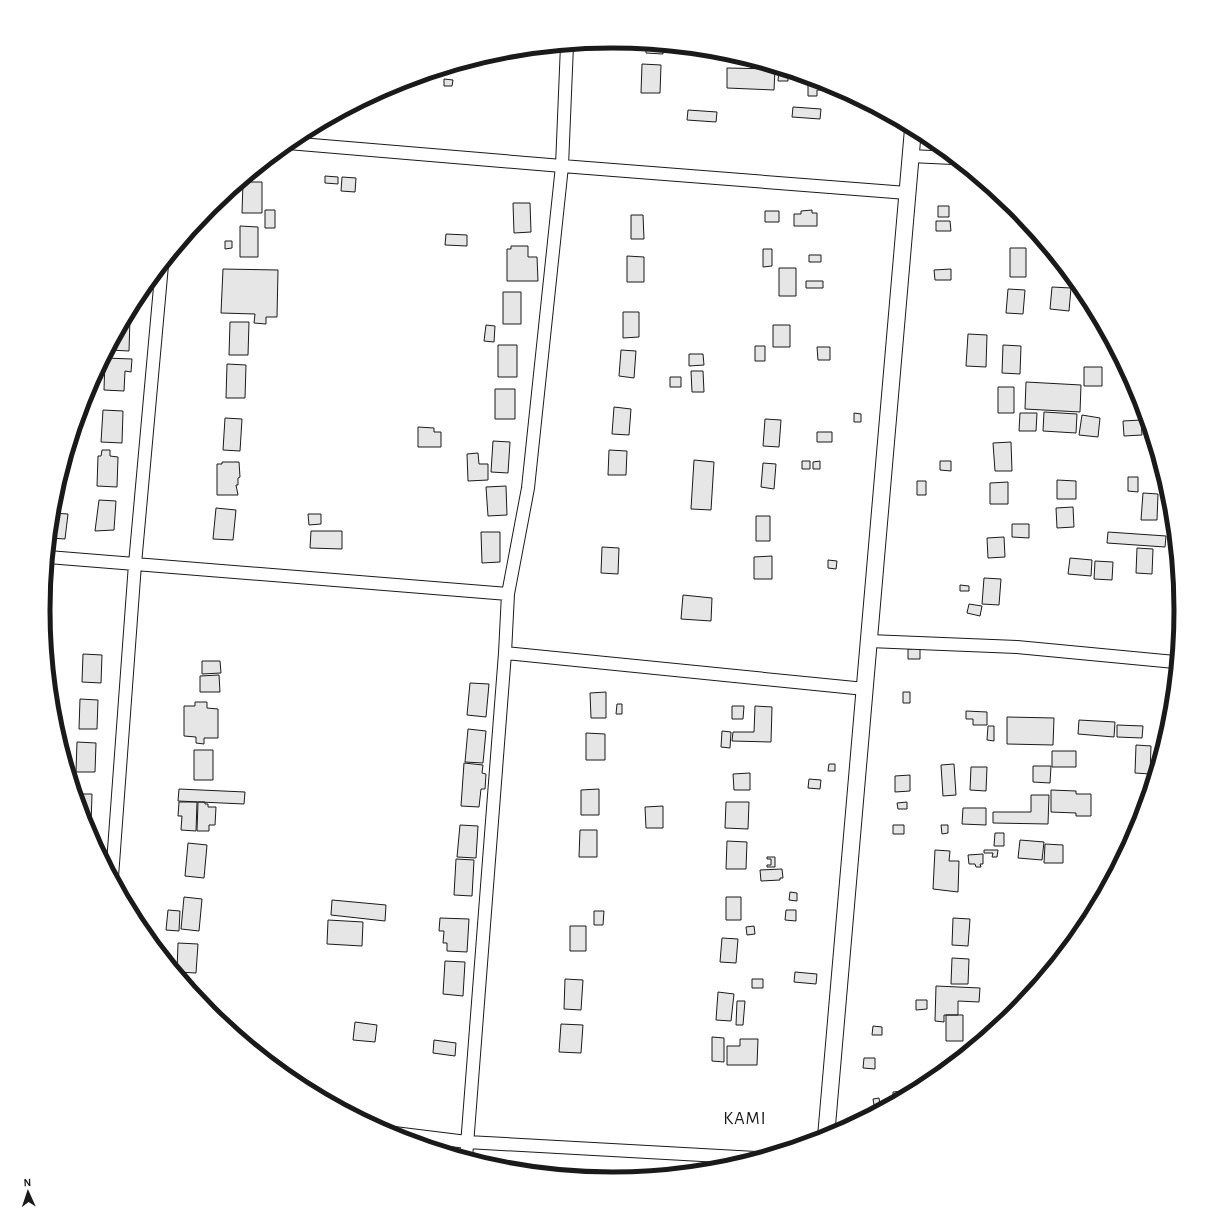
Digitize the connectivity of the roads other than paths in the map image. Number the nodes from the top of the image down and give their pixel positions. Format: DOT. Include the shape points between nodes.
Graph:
graph roads {
  1 [pos="567,50"];
  2 [pos="912,136"];
  3 [pos="298,144"];
  4 [pos="910,156"];
  5 [pos="945,158"];
  6 [pos="562,166"];
  7 [pos="907,193"];
  8 [pos="161,275"];
  9 [pos="52,556"];
  10 [pos="135,564"];
  11 [pos="508,594"];
  12 [pos="869,641"];
  13 [pos="505,653"];
  14 [pos="1171,662"];
  15 [pos="865,689"];
  16 [pos="113,869"];
  17 [pos="827,1129"];
  18 [pos="413,1135"];
  19 [pos="467,1142"];
  20 [pos="466,1153"];
  21 [pos="739,1157"];
  1 -- 6 [label="street"];
  2 -- 4 [label="street"];
  3 -- 6 [label="street"];
  4 -- 5 [label="street"];
  4 -- 7 [label="street"];
  6 -- 7 [label="street"];
  6 -- 11 [label="street" via="528,488"];
  7 -- 12 [label="street"];
  8 -- 10 [label="street"];
  9 -- 10 [label="street"];
  10 -- 11 [label="street"];
  10 -- 16 [label="street"];
  11 -- 13 [label="street"];
  12 -- 14 [label="street" via="1017,647"];
  12 -- 15 [label="street"];
  13 -- 15 [label="street"];
  13 -- 19 [label="street"];
  15 -- 17 [label="street"];
  18 -- 19 [label="street"];
  19 -- 20 [label="street"];
  19 -- 21 [label="street"];
}
